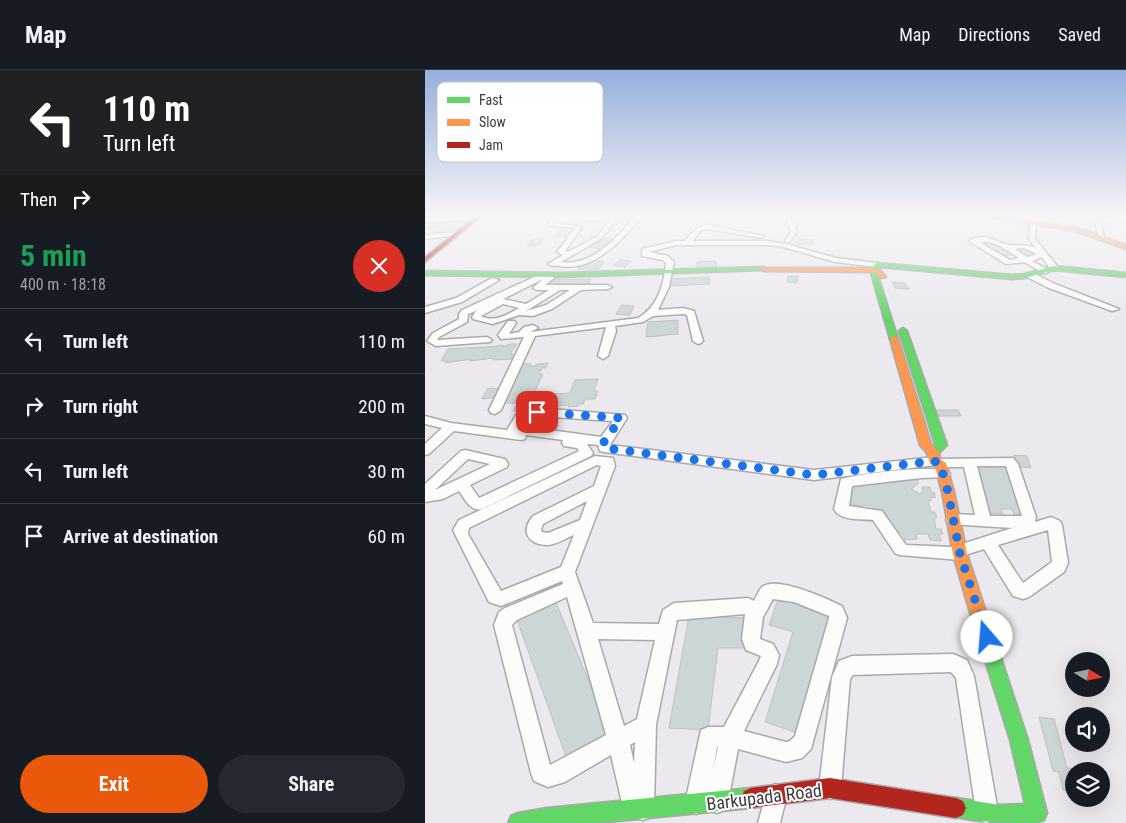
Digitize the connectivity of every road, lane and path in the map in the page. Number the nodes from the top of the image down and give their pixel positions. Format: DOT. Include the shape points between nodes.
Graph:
graph roads {
  1 [pos="437,250"];
  2 [pos="562,250"];
  3 [pos="579,250"];
  4 [pos="603,250"];
  5 [pos="650,250"];
  6 [pos="802,250"];
  7 [pos="987,250"];
  8 [pos="1011,250"];
  9 [pos="1034,250"];
  10 [pos="1038,250"];
  11 [pos="570,254"];
  12 [pos="1025,258"];
  13 [pos="425,260"];
  14 [pos="876,267"];
  15 [pos="1049,270"];
  16 [pos="425,272"];
  17 [pos="549,272"];
  18 [pos="669,273"];
  19 [pos="621,275"];
  20 [pos="1030,275"];
  21 [pos="1126,275"];
  22 [pos="595,277"];
  23 [pos="495,280"];
  24 [pos="608,287"];
  25 [pos="578,288"];
  26 [pos="588,288"];
  27 [pos="557,289"];
  28 [pos="464,298"];
  29 [pos="487,303"];
  30 [pos="1115,309"];
  31 [pos="425,310"];
  32 [pos="546,312"];
  33 [pos="652,313"];
  34 [pos="511,323"];
  35 [pos="610,323"];
  36 [pos="553,326"];
  37 [pos="451,328"];
  38 [pos="437,335"];
  39 [pos="425,336"];
  40 [pos="487,340"];
  41 [pos="698,341"];
  42 [pos="603,356"];
  43 [pos="495,410"];
  44 [pos="427,422"];
  45 [pos="451,426"];
  46 [pos="604,442"];
  47 [pos="425,451"];
  48 [pos="969,462"];
  49 [pos="936,465"];
  50 [pos="462,484"];
  51 [pos="599,489"];
  52 [pos="425,492"];
  53 [pos="425,497"];
  54 [pos="953,520"];
  55 [pos="984,522"];
  56 [pos="585,524"];
  57 [pos="988,542"];
  58 [pos="955,552"];
  59 [pos="570,580"];
  60 [pos="755,615"];
  61 [pos="587,631"];
  62 [pos="665,632"];
  63 [pos="646,725"];
  64 [pos="730,737"];
  65 [pos="618,740"];
  66 [pos="830,788"];
  67 [pos="776,795"];
  68 [pos="717,803"];
  69 [pos="696,805"];
  70 [pos="638,810"];
  71 [pos="996,817"];
  72 [pos="518,823"];
  73 [pos="769,823"];
  1 -- 13 [label="street"];
  2 -- 11 [label="street"];
  3 -- 11 [label="street"];
  4 -- 17 [label="street"];
  5 -- 18 [label="street" via="644,252 668,260"];
  6 -- 14 [label="street"];
  7 -- 12 [label="street" via="1005,261"];
  8 -- 12 [label="street"];
  9 -- 12 [label="street" via="1042,254"];
  10 -- 15 [label="street"];
  11 -- 17 [label="street"];
  12 -- 15 [label="street"];
  14 -- 18 [label="street" via="864,271 760,269"];
  14 -- 20 [label="street" via="998,277"];
  14 -- 49 [label="street" via="874,273 926,445"];
  15 -- 20 [label="street"];
  15 -- 21 [label="street"];
  16 -- 17 [label="street"];
  17 -- 19 [label="street"];
  17 -- 22 [label="street"];
  17 -- 27 [label="street" via="537,288"];
  17 -- 29 [label="street"];
  18 -- 19 [label="street"];
  18 -- 33 [label="street"];
  19 -- 22 [label="street"];
  20 -- 30 [label="street"];
  22 -- 26 [label="street"];
  23 -- 28 [label="street"];
  24 -- 26 [label="street"];
  25 -- 26 [label="street"];
  25 -- 27 [label="street"];
  25 -- 27 [label="street" via="535,315 519,312"];
  28 -- 29 [label="street"];
  28 -- 31 [label="street"];
  29 -- 37 [label="street" via="465,312 464,320"];
  32 -- 34 [label="street" via="534,319"];
  33 -- 35 [label="street" via="640,320"];
  33 -- 41 [label="street" via="691,313"];
  34 -- 36 [label="street" via="504,337 522,335 530,328"];
  34 -- 37 [label="street"];
  35 -- 42 [label="street" via="611,331"];
  35 -- 43 [label="street" via="535,332 529,336"];
  37 -- 38 [label="street"];
  38 -- 39 [label="street"];
  38 -- 40 [label="street" via="433,343"];
  44 -- 45 [label="street"];
  45 -- 47 [label="street"];
  45 -- 50 [label="street" via="581,444 587,453 477,505"];
  46 -- 46 [label="street" via="621,418 537,412 521,415 512,429"];
  46 -- 49 [label="street" via="604,448 814,475"];
  48 -- 49 [label="street"];
  48 -- 55 [label="street"];
  48 -- 55 [label="street" via="1000,460 1012,464 1029,517 1024,522"];
  49 -- 54 [label="street"];
  49 -- 58 [label="street"];
  49 -- 58 [label="street" via="921,473 846,482 841,509 877,515 904,551"];
  50 -- 52 [label="street" via="502,464 465,454"];
  50 -- 53 [label="street"];
  51 -- 56 [label="street"];
  51 -- 56 [label="street" via="538,520 533,530 538,538 549,539"];
  51 -- 59 [label="street" via="608,466 608,461 603,459 464,524 460,530 495,597 507,597"];
  54 -- 55 [label="street"];
  54 -- 58 [label="street"];
  56 -- 59 [label="street"];
  57 -- 57 [label="street" via="1054,524 1060,563 1025,591 1019,591"];
  57 -- 58 [label="street"];
  58 -- 71 [label="street, Barkupada Road" via="1019,740 1037,813"];
  59 -- 61 [label="street"];
  59 -- 65 [label="street" via="511,614 503,624 543,773 548,776 557,774"];
  60 -- 62 [label="street" via="747,606 674,612 669,616"];
  60 -- 64 [label="street" via="752,644 767,650 770,655"];
  60 -- 64 [label="street" via="768,592 777,592 820,604 836,611 838,618 804,742 795,750 786,752"];
  61 -- 62 [label="street"];
  61 -- 65 [label="street"];
  62 -- 63 [label="street"];
  63 -- 65 [label="street"];
  63 -- 70 [label="street"];
  64 -- 68 [label="street"];
  64 -- 69 [label="street" via="708,737"];
  65 -- 70 [label="street"];
  66 -- 67 [label="street, Barkupada Road"];
  66 -- 71 [label="street, Barkupada Road"];
  66 -- 71 [label="street" via="841,677 846,668 852,665 953,663 965,676"];
  67 -- 68 [label="street, Barkupada Road"];
  67 -- 73 [label="street"];
  68 -- 69 [label="street, Barkupada Road"];
  69 -- 70 [label="street, Barkupada Road"];
  70 -- 72 [label="street, Barkupada Road" via="566,815"];
}
